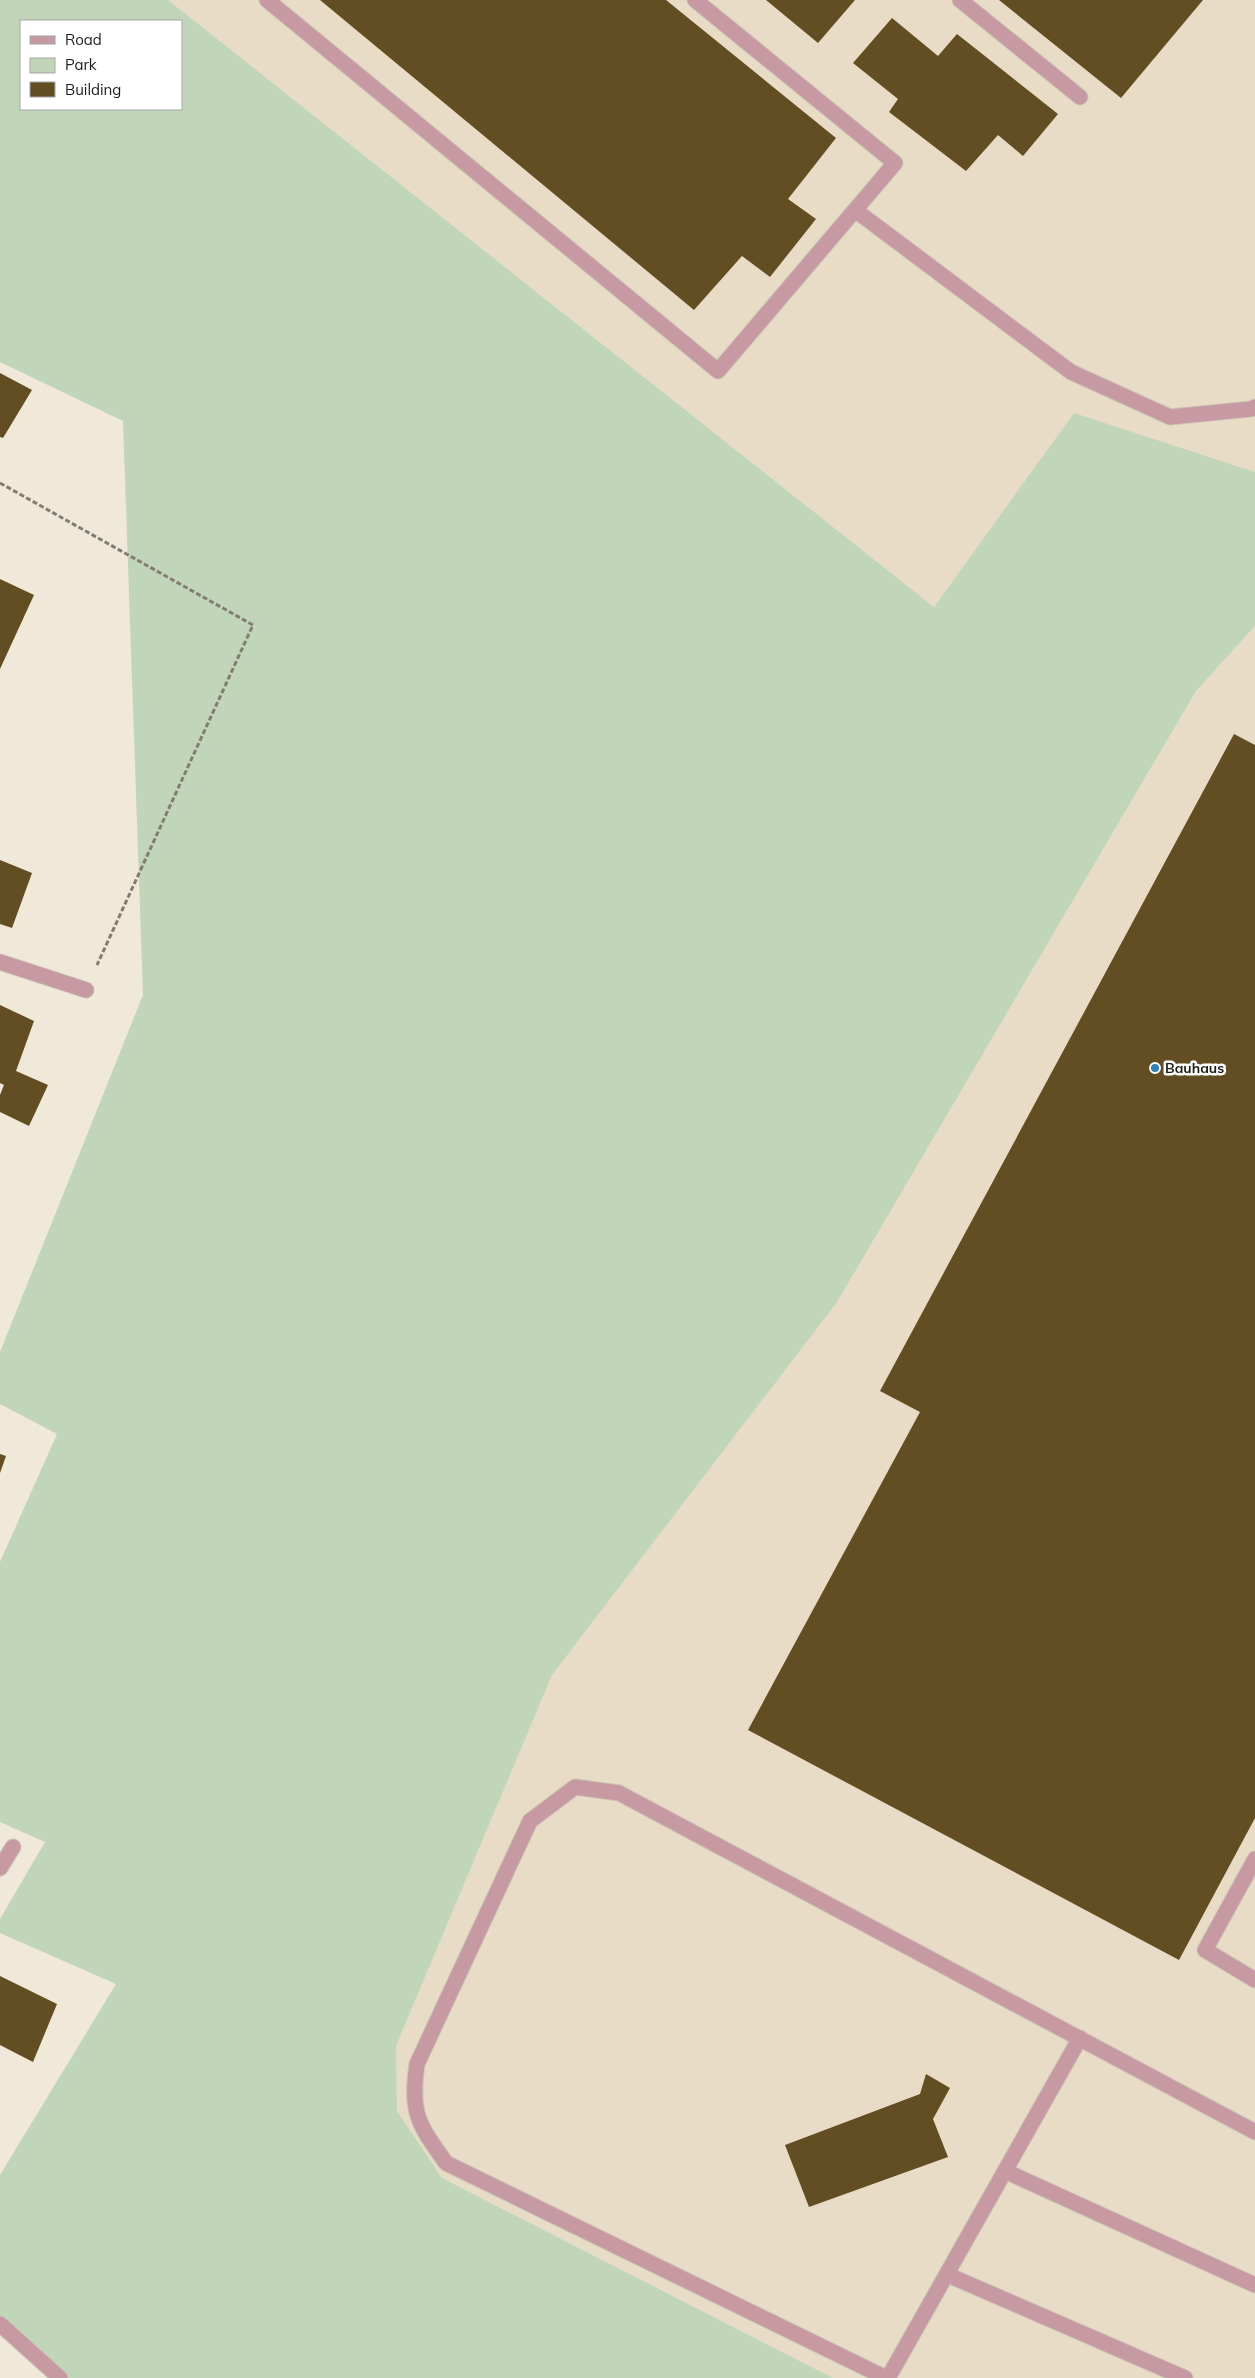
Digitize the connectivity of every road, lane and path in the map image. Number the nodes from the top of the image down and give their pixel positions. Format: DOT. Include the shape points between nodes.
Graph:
graph roads {
  1 [pos="267,0"];
  2 [pos="696,0"];
  3 [pos="960,0"];
  4 [pos="1080,97"];
  5 [pos="855,210"];
  6 [pos="1255,407"];
  7 [pos="0,483"];
  8 [pos="0,962"];
  9 [pos="86,990"];
  10 [pos="14,1847"];
  11 [pos="1255,1859"];
  12 [pos="0,1868"];
  13 [pos="1255,1980"];
  14 [pos="1080,2038"];
  15 [pos="1255,2132"];
  16 [pos="1007,2172"];
  17 [pos="948,2274"];
  18 [pos="1255,2285"];
  19 [pos="0,2324"];
  20 [pos="60,2378"];
  21 [pos="887,2378"];
  22 [pos="1185,2378"];
  1 -- 5 [label="street" via="718,371"];
  2 -- 5 [label="street" via="895,163"];
  3 -- 4 [label="street"];
  5 -- 6 [label="street" via="1071,372 1170,417"];
  7 -- 9 [label="path" via="253,625"];
  8 -- 9 [label="street"];
  10 -- 12 [label="street"];
  11 -- 13 [label="street" via="1206,1950"];
  14 -- 15 [label="street"];
  14 -- 16 [label="street"];
  14 -- 21 [label="street" via="619,1794 575,1787 530,1821 417,2064 413,2093 421,2128 446,2163"];
  16 -- 17 [label="street"];
  16 -- 18 [label="street"];
  17 -- 21 [label="street"];
  17 -- 22 [label="street"];
  19 -- 20 [label="street"];
}
